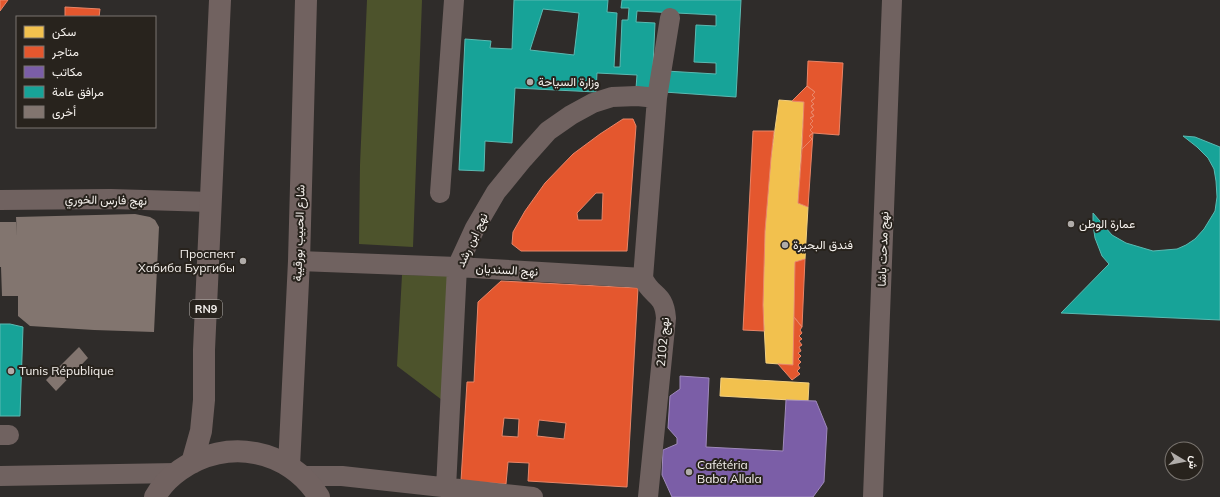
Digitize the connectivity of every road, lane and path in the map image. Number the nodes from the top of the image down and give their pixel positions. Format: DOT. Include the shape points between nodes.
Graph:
graph roads {
  1 [pos="220,0"];
  2 [pos="306,0"];
  3 [pos="454,0"];
  4 [pos="892,0"];
  5 [pos="670,18"];
  6 [pos="657,98"];
  7 [pos="440,193"];
  8 [pos="0,200"];
  9 [pos="211,202"];
  10 [pos="299,261"];
  11 [pos="457,268"];
  12 [pos="643,278"];
  13 [pos="184,468"];
  14 [pos="296,471"];
  15 [pos="0,476"];
  16 [pos="446,488"];
  17 [pos="155,497"];
  18 [pos="320,497"];
  19 [pos="533,497"];
  20 [pos="648,497"];
  21 [pos="873,497"];
  1 -- 9 [label="main road, RN9"];
  2 -- 10 [label="main road, شارع الحبيب بورقيبة"];
  3 -- 7 [label="street"];
  4 -- 21 [label="street, نهج مدحت باشا"];
  5 -- 6 [label="street"];
  6 -- 11 [label="street, نهج ابن رشد" via="612,97 593,103 548,131 496,192 475,228"];
  6 -- 12 [label="street"];
  8 -- 9 [label="street, نهج فارس الخوري" via="111,199"];
  9 -- 13 [label="main road, RN9" via="201,431"];
  10 -- 11 [label="street, نهج السنديان"];
  10 -- 14 [label="main road, شارع الحبيب بورقيبة"];
  11 -- 12 [label="street, نهج السنديان"];
  11 -- 16 [label="street, نهج ابن رشد"];
  12 -- 20 [label="street, نهج 2102" via="646,285 662,300 666,318"];
  13 -- 14 [label="main road, RN9" via="209,455 246,452 268,456"];
  13 -- 15 [label="street"];
  13 -- 17 [label="main road, RN9" via="166,483"];
  14 -- 16 [label="street"];
  14 -- 18 [label="main road, RN9"];
  16 -- 19 [label="street"];
}
